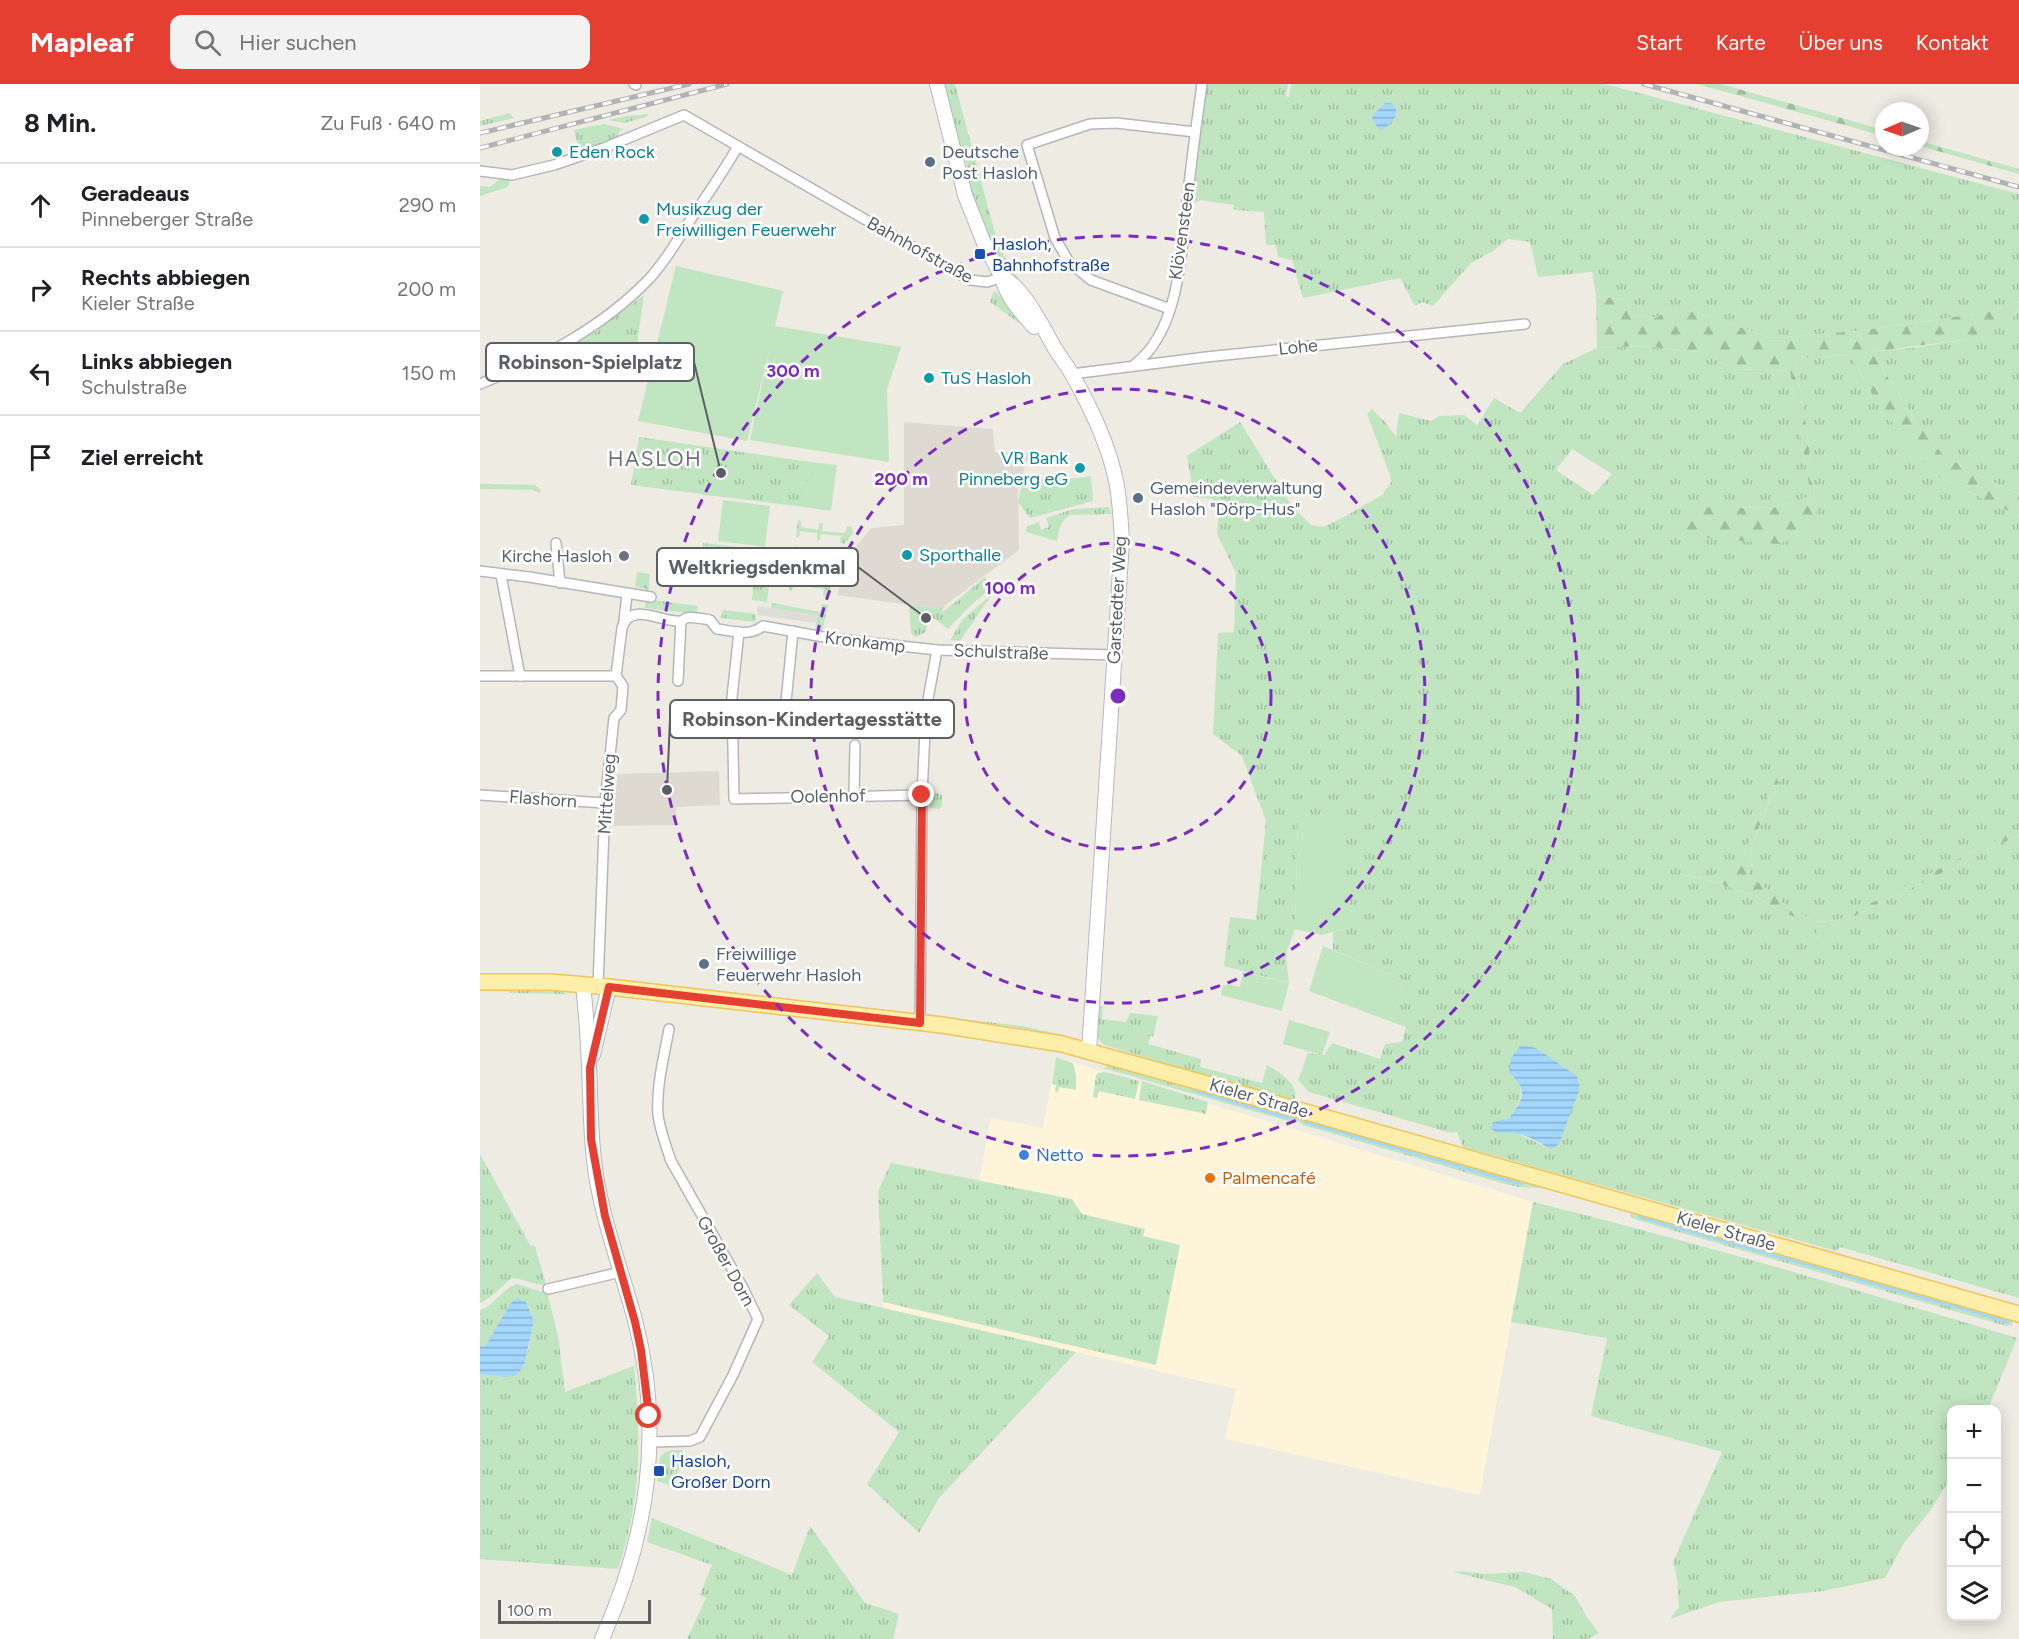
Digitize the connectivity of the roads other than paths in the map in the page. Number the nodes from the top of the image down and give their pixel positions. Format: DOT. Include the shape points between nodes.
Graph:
graph roads {
  1 [pos="937,84"];
  2 [pos="1202,84"];
  3 [pos="1195,132"];
  4 [pos="738,146"];
  5 [pos="480,171"];
  6 [pos="1002,277"];
  7 [pos="1170,309"];
  8 [pos="1525,324"];
  9 [pos="1133,365"];
  10 [pos="1072,374"];
  11 [pos="480,384"];
  12 [pos="556,543"];
  13 [pos="480,572"];
  14 [pos="501,575"];
  15 [pos="560,583"];
  16 [pos="627,594"];
  17 [pos="638,615"];
  18 [pos="624,621"];
  19 [pos="681,621"];
  20 [pos="793,631"];
  21 [pos="739,632"];
  22 [pos="937,650"];
  23 [pos="1114,655"];
  24 [pos="480,676"];
  25 [pos="520,676"];
  26 [pos="616,676"];
  27 [pos="678,681"];
  28 [pos="785,712"];
  29 [pos="855,745"];
  30 [pos="480,795"];
  31 [pos="922,795"];
  32 [pos="854,796"];
  33 [pos="605,803"];
  34 [pos="480,982"];
  35 [pos="597,986"];
  36 [pos="920,1023"];
  37 [pos="669,1029"];
  38 [pos="1089,1051"];
  39 [pos="590,1068"];
  40 [pos="621,1272"];
  41 [pos="548,1289"];
  42 [pos="2019,1314"];
  43 [pos="650,1442"];
  44 [pos="602,1639"];
  1 -- 6 [label="main road, Garstedter Weg" via="965,195"];
  2 -- 3 [label="street, Klövensteen"];
  3 -- 7 [label="street, Klövensteen" via="1179,268"];
  3 -- 7 [label="street" via="1090,124 1027,145 1055,238 1070,262 1091,280"];
  4 -- 5 [label="street, Bahnhofstraße" via="684,115 554,165 512,175"];
  4 -- 6 [label="street, Bahnhofstraße" via="970,280 987,282"];
  4 -- 11 [label="street" via="660,266 633,294 552,351"];
  6 -- 10 [label="main road, Garstedter Weg" via="1013,282"];
  7 -- 9 [label="street, Klövensteen" via="1155,344"];
  8 -- 9 [label="street, Lohe"];
  9 -- 10 [label="street, Lohe"];
  10 -- 23 [label="main road, Garstedter Weg" via="1102,435 1117,485 1122,541"];
  12 -- 15 [label="street"];
  13 -- 14 [label="street"];
  14 -- 15 [label="street"];
  14 -- 25 [label="street"];
  15 -- 16 [label="street"];
  16 -- 17 [label="street" via="647,596"];
  16 -- 18 [label="street"];
  17 -- 18 [label="street"];
  17 -- 19 [label="street, Kronkamp"];
  18 -- 26 [label="street, Mittelweg"];
  19 -- 21 [label="street, Kronkamp" via="688,617 710,620 717,629"];
  19 -- 27 [label="street"];
  20 -- 21 [label="street, Kronkamp" via="763,626 753,633"];
  20 -- 22 [label="street, Kronkamp"];
  20 -- 28 [label="street"];
  21 -- 32 [label="street, Oolenhof" via="732,697 734,799"];
  22 -- 23 [label="street, Schulstraße"];
  22 -- 31 [label="street, Schulstraße" via="926,710"];
  23 -- 38 [label="main road, Garstedter Weg"];
  24 -- 25 [label="street"];
  25 -- 26 [label="street"];
  26 -- 33 [label="street, Mittelweg" via="623,686 621,710 614,718"];
  29 -- 32 [label="street"];
  30 -- 33 [label="street, Flashorn"];
  31 -- 32 [label="street, Oolenhof"];
  31 -- 36 [label="street, Schulstraße"];
  33 -- 35 [label="street, Mittelweg"];
  34 -- 35 [label="main road, Kieler Straße"];
  35 -- 36 [label="main road, Kieler Straße"];
  35 -- 39 [label="main road"];
  35 -- 39 [label="main road"];
  36 -- 38 [label="main road, Kieler Straße"];
  37 -- 43 [label="street, Großer Dorn" via="658,1094 664,1141 671,1161 758,1320 700,1437"];
  38 -- 42 [label="main road, Kieler Straße"];
  39 -- 40 [label="main road" via="596,1177"];
  40 -- 41 [label="street"];
  40 -- 43 [label="main road" via="647,1382"];
  43 -- 44 [label="main road" via="637,1544"];
}
